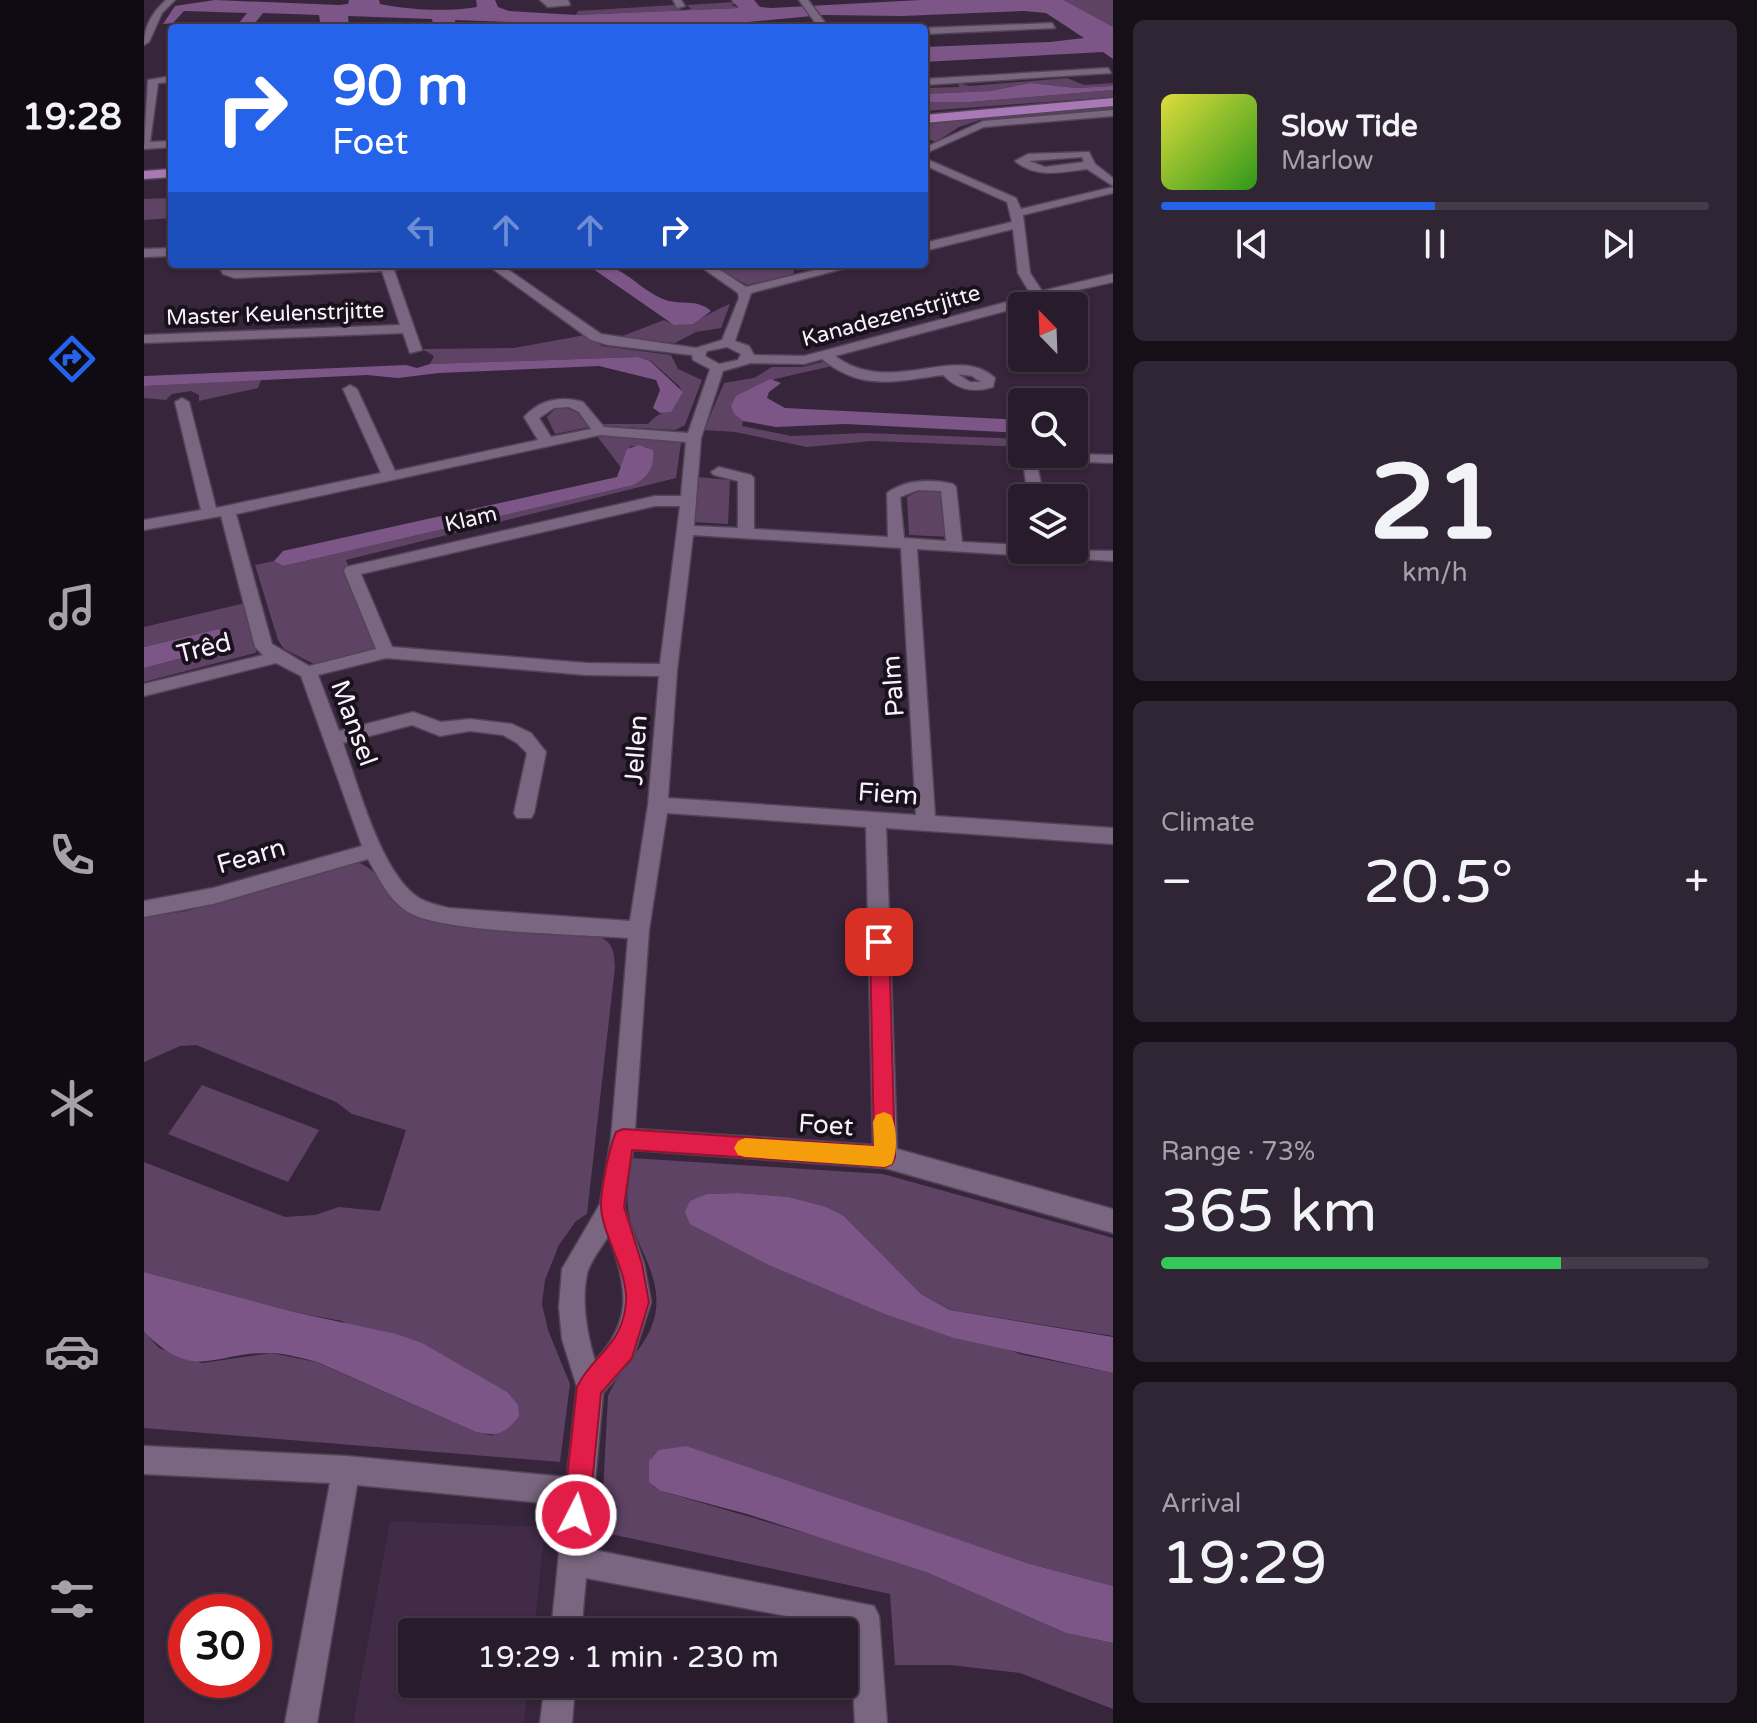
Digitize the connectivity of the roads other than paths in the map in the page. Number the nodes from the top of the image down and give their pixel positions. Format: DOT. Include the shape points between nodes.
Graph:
graph roads {
  1 [pos="171,0"];
  2 [pos="544,0"];
  3 [pos="564,0"];
  4 [pos="804,1"];
  5 [pos="821,24"];
  6 [pos="1052,26"];
  7 [pos="928,31"];
  8 [pos="144,42"];
  9 [pos="1108,71"];
  10 [pos="148,79"];
  11 [pos="928,82"];
  12 [pos="1113,102"];
  13 [pos="1113,113"];
  14 [pos="928,116"];
  15 [pos="168,144"];
  16 [pos="928,150"];
  17 [pos="928,163"];
  18 [pos="1089,165"];
  19 [pos="168,173"];
  20 [pos="144,175"];
  21 [pos="1113,183"];
  22 [pos="1113,190"];
  23 [pos="1017,218"];
  24 [pos="928,246"];
  25 [pos="168,252"];
  26 [pos="144,253"];
  27 [pos="226,268"];
  28 [pos="349,268"];
  29 [pos="388,268"];
  30 [pos="498,268"];
  31 [pos="713,268"];
  32 [pos="800,268"];
  33 [pos="839,268"];
  34 [pos="810,275"];
  35 [pos="1113,278"];
  36 [pos="744,291"];
  37 [pos="1036,292"];
  38 [pos="1059,292"];
  39 [pos="1008,306"];
  40 [pos="407,329"];
  41 [pos="144,339"];
  42 [pos="728,343"];
  43 [pos="415,350"];
  44 [pos="698,352"];
  45 [pos="825,355"];
  46 [pos="747,359"];
  47 [pos="717,368"];
  48 [pos="947,371"];
  49 [pos="350,389"];
  50 [pos="182,402"];
  51 [pos="600,431"];
  52 [pos="694,438"];
  53 [pos="547,443"];
  54 [pos="1113,459"];
  55 [pos="719,472"];
  56 [pos="390,477"];
  57 [pos="1033,484"];
  58 [pos="688,501"];
  59 [pos="218,511"];
  60 [pos="144,525"];
  61 [pos="686,530"];
  62 [pos="746,534"];
  63 [pos="903,545"];
  64 [pos="955,548"];
  65 [pos="1008,550"];
  66 [pos="1088,554"];
  67 [pos="1113,556"];
  68 [pos="386,652"];
  69 [pos="277,657"];
  70 [pos="668,670"];
  71 [pos="308,672"];
  72 [pos="144,690"];
  73 [pos="332,739"];
  74 [pos="658,805"];
  75 [pos="524,813"];
  76 [pos="876,820"];
  77 [pos="926,823"];
  78 [pos="1113,836"];
  79 [pos="373,850"];
  80 [pos="144,909"];
  81 [pos="639,930"];
  82 [pos="623,1139"];
  83 [pos="885,1157"];
  84 [pos="612,1207"];
  85 [pos="1113,1221"];
  86 [pos="590,1387"];
  87 [pos="144,1460"];
  88 [pos="346,1470"];
  89 [pos="578,1492"];
  90 [pos="573,1561"];
  91 [pos="567,1618"];
  92 [pos="559,1698"];
  93 [pos="301,1723"];
  94 [pos="556,1723"];
  95 [pos="871,1723"];
  1 -- 8 [label="street" via="158,12"];
  2 -- 3 [label="street" via="556,6 565,5"];
  4 -- 5 [label="street"];
  6 -- 7 [label="street"];
  9 -- 11 [label="street"];
  10 -- 15 [label="street" via="144,146"];
  12 -- 14 [label="main road"];
  13 -- 16 [label="street" via="983,124"];
  17 -- 23 [label="street" via="1007,196"];
  18 -- 18 [label="street" via="1042,171 1021,161 1075,153 1085,154"];
  18 -- 21 [label="street"];
  19 -- 20 [label="main road"];
  22 -- 23 [label="street"];
  23 -- 24 [label="street"];
  23 -- 37 [label="street" via="1024,273"];
  25 -- 26 [label="street"];
  27 -- 28 [label="street" via="235,274"];
  29 -- 40 [label="street, Master Keulenstrjitte"];
  30 -- 44 [label="street" via="596,337"];
  31 -- 36 [label="street"];
  32 -- 34 [label="street"];
  33 -- 34 [label="street"];
  34 -- 36 [label="street"];
  35 -- 38 [label="street, Kanadezenstrjitte"];
  36 -- 42 [label="street"];
  39 -- 45 [label="street, Kanadezenstrjitte"];
  40 -- 41 [label="street, Master Keulenstrjitte"];
  40 -- 43 [label="street, Master Keulenstrjitte"];
  42 -- 44 [label="street" via="709,344"];
  42 -- 46 [label="street" via="744,349"];
  44 -- 47 [label="street" via="702,362"];
  45 -- 46 [label="street, Kanadezenstrjitte" via="790,361"];
  45 -- 48 [label="street" via="859,376"];
  46 -- 47 [label="street, Kanadezenstrjitte" via="736,367"];
  47 -- 52 [label="street, Jellen"];
  49 -- 56 [label="street"];
  50 -- 59 [label="street"];
  51 -- 52 [label="street"];
  51 -- 53 [label="street"];
  51 -- 53 [label="street" via="582,407 565,402 541,407 531,417"];
  52 -- 58 [label="street, Jellen"];
  53 -- 56 [label="street"];
  54 -- 57 [label="street" via="1028,455"];
  55 -- 62 [label="street" via="746,478"];
  56 -- 59 [label="street"];
  58 -- 61 [label="street, Jellen"];
  58 -- 68 [label="street, Klam" via="655,501 352,571"];
  59 -- 60 [label="street"];
  59 -- 69 [label="street" via="264,647"];
  61 -- 62 [label="street"];
  61 -- 70 [label="street, Jellen"];
  62 -- 63 [label="street"];
  63 -- 64 [label="street"];
  63 -- 64 [label="street" via="892,496 903,486 947,480"];
  63 -- 77 [label="street, Palm"];
  64 -- 65 [label="street"];
  66 -- 67 [label="street"];
  68 -- 70 [label="street" via="586,669"];
  68 -- 71 [label="street"];
  69 -- 71 [label="street, Mansel"];
  69 -- 72 [label="street, Trêd"];
  70 -- 74 [label="street, Jellen"];
  71 -- 73 [label="street, Mansel"];
  73 -- 75 [label="street" via="413,718 440,729 506,729 537,752"];
  73 -- 79 [label="street, Mansel"];
  74 -- 76 [label="street, Fiem"];
  74 -- 81 [label="street, Jellen"];
  76 -- 77 [label="street, Fiem"];
  76 -- 83 [label="street"];
  77 -- 78 [label="street, Fiem"];
  79 -- 80 [label="street, Fearn" via="213,896"];
  79 -- 81 [label="street, Mansel" via="393,886 416,907 449,916"];
  81 -- 82 [label="street, Jellen"];
  82 -- 83 [label="street, Foet"];
  82 -- 84 [label="street, Jellen"];
  83 -- 85 [label="street, Foet"];
  84 -- 86 [label="street" via="575,1269 575,1339"];
  84 -- 86 [label="street" via="638,1302 624,1349"];
  86 -- 89 [label="street"];
  87 -- 88 [label="street"];
  88 -- 89 [label="street"];
  88 -- 93 [label="street"];
  89 -- 90 [label="street"];
  90 -- 91 [label="street"];
  90 -- 95 [label="street" via="864,1616"];
  92 -- 94 [label="street"];
}
